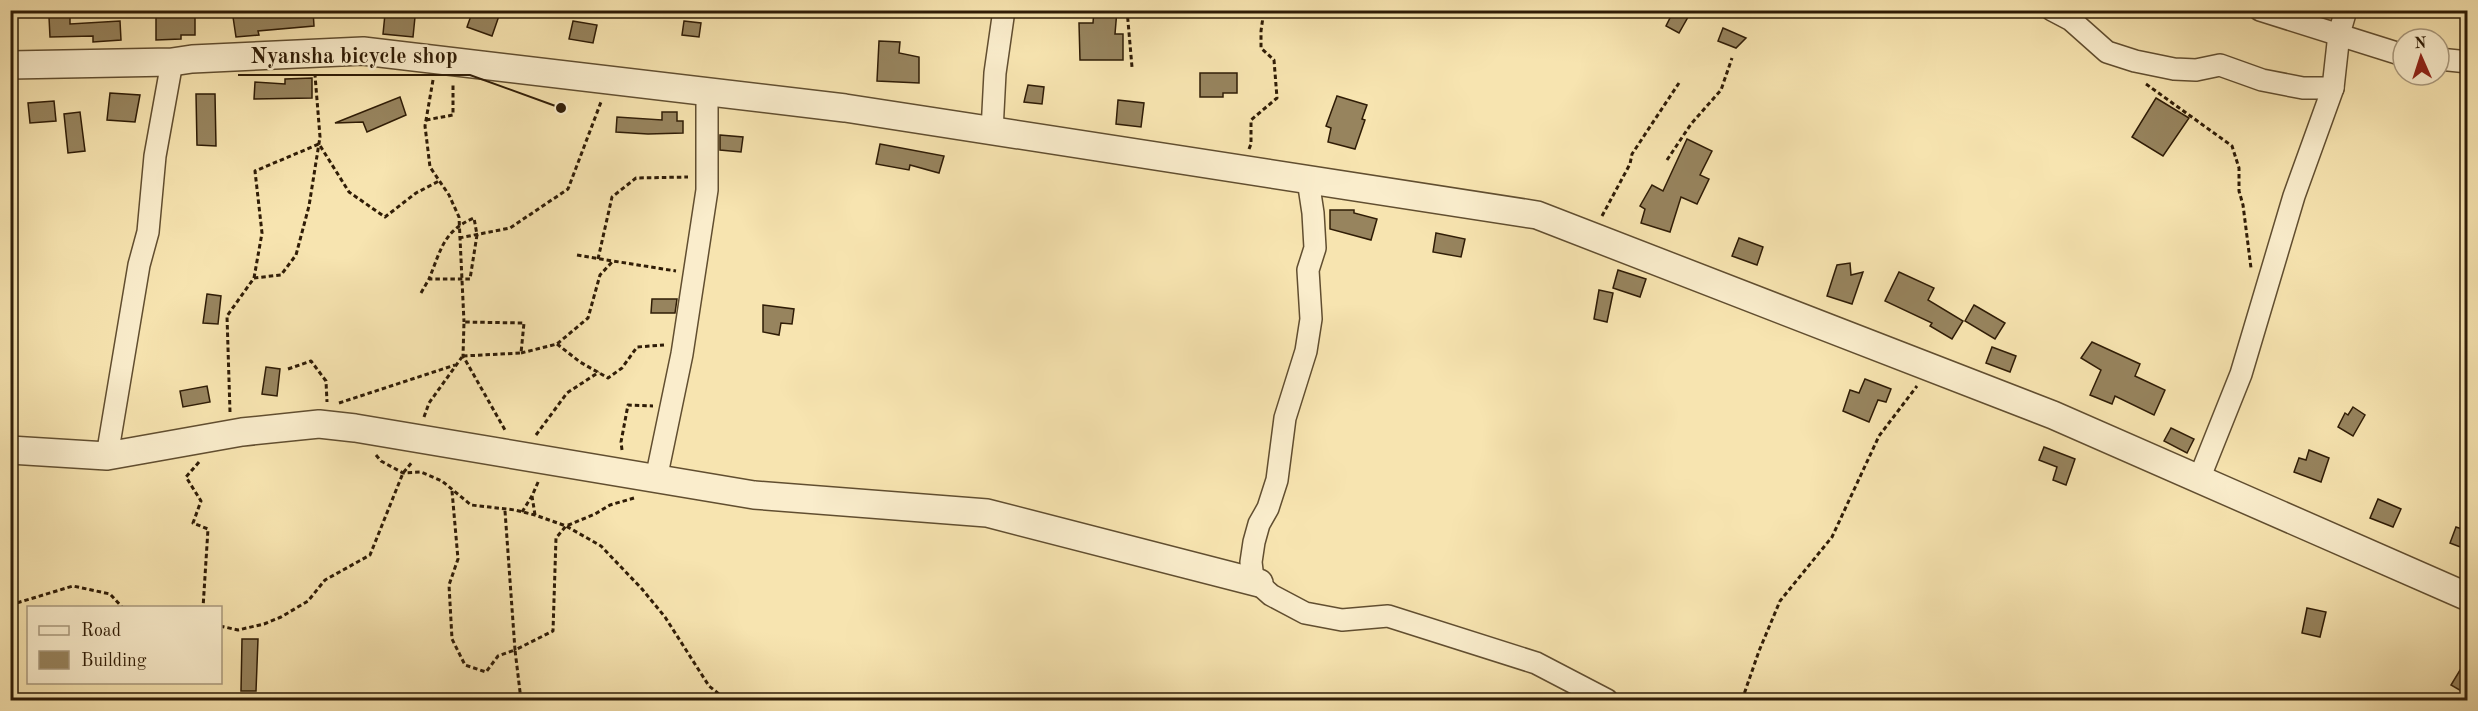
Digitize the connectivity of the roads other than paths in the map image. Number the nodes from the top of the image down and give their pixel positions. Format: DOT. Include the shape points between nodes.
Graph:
graph roads {
  1 [pos="1004,10"];
  2 [pos="2052,10"];
  3 [pos="2260,10"];
  4 [pos="2346,10"];
  5 [pos="2338,34"];
  6 [pos="2391,51"];
  7 [pos="2451,61"];
  8 [pos="172,62"];
  9 [pos="2468,63"];
  10 [pos="10,64"];
  11 [pos="2333,88"];
  12 [pos="707,92"];
  13 [pos="992,130"];
  14 [pos="1308,180"];
  15 [pos="10,450"];
  16 [pos="107,456"];
  17 [pos="656,479"];
  18 [pos="2199,479"];
  19 [pos="1259,583"];
  20 [pos="2468,597"];
  21 [pos="1607,700"];
  1 -- 13 [label="street"];
  2 -- 11 [label="street" via="2071,20 2107,52 2135,61 2174,69 2220,65 2262,80 2303,88"];
  3 -- 5 [label="street"];
  4 -- 5 [label="street"];
  5 -- 6 [label="street"];
  5 -- 11 [label="street"];
  7 -- 9 [label="street"];
  8 -- 10 [label="street"];
  8 -- 12 [label="street" via="363,51"];
  8 -- 16 [label="street" via="154,156 148,232"];
  11 -- 18 [label="street" via="2295,196 2241,374"];
  12 -- 13 [label="street"];
  12 -- 17 [label="street" via="708,177 684,343"];
  13 -- 14 [label="street"];
  14 -- 18 [label="street" via="1538,215 2053,415"];
  14 -- 19 [label="street" via="1314,248 1308,270 1311,319 1306,351 1285,418 1277,480 1254,542 1253,579"];
  15 -- 16 [label="street"];
  16 -- 17 [label="street" via="222,435 319,424"];
  17 -- 19 [label="street" via="754,495 987,513"];
  18 -- 20 [label="street"];
  19 -- 21 [label="street" via="1271,595 1305,613 1342,620 1388,616 1536,663"];
}
